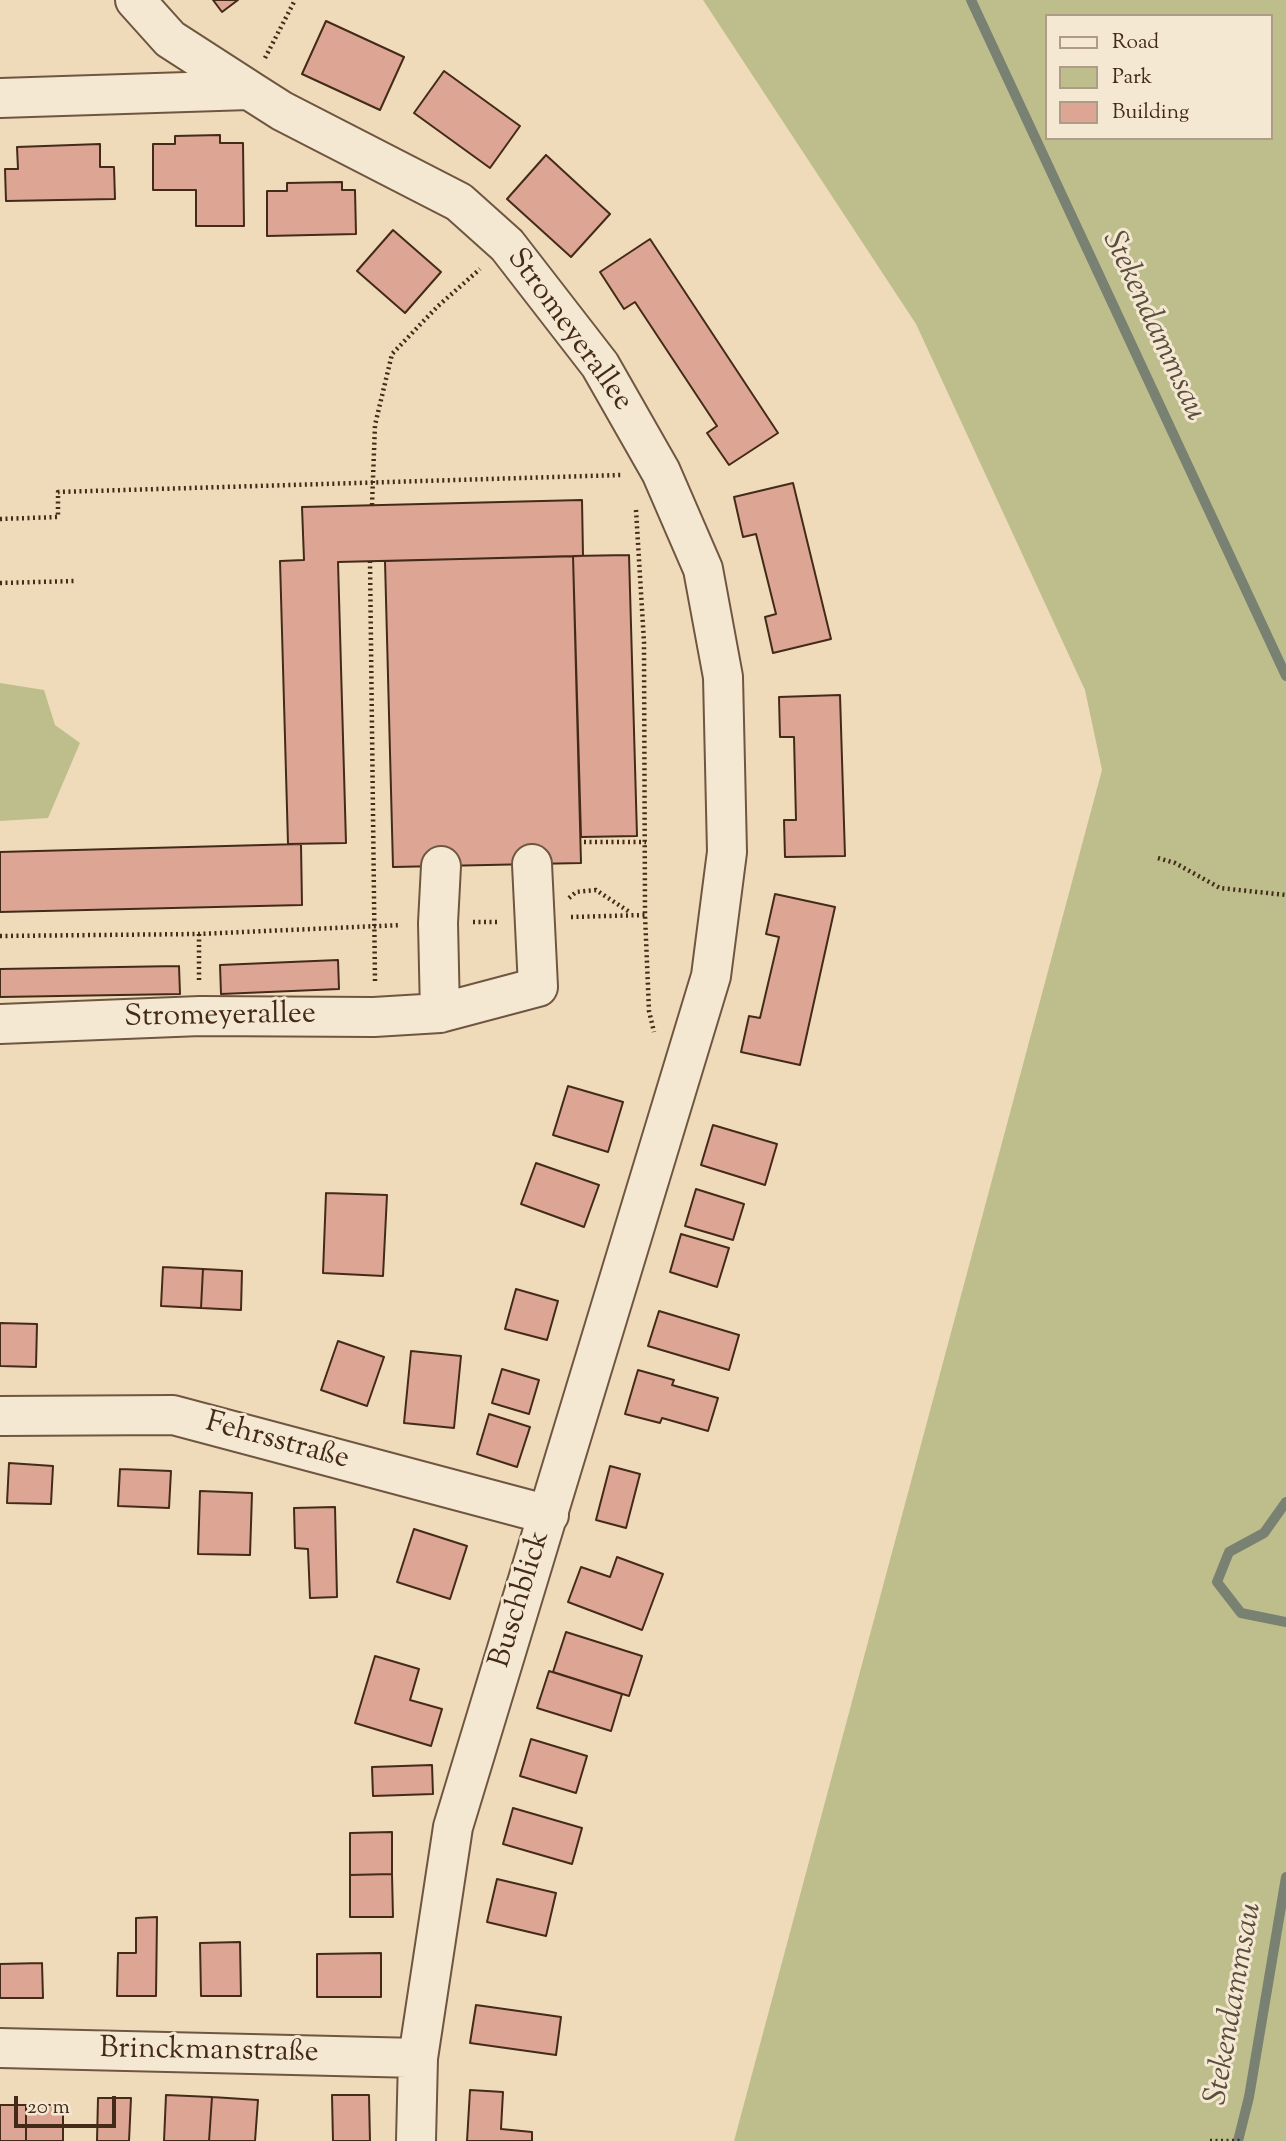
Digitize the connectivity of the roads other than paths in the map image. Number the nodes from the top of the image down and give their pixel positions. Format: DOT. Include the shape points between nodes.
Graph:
graph roads {
  1 [pos="135,0"];
  2 [pos="249,90"];
  3 [pos="0,98"];
  4 [pos="532,864"];
  5 [pos="441,866"];
  6 [pos="440,1013"];
  7 [pos="0,1024"];
  8 [pos="682,1070"];
  9 [pos="0,1416"];
  10 [pos="548,1515"];
  11 [pos="0,2048"];
  12 [pos="418,2058"];
  13 [pos="416,2141"];
  1 -- 2 [label="street, Stromeyerallee" via="170,39"];
  2 -- 3 [label="street"];
  2 -- 8 [label="street, Stromeyerallee" via="459,202 507,245 600,365 648,473 703,569 723,677 727,852 711,976"];
  4 -- 6 [label="street, Stromeyerallee" via="545,920 538,987"];
  5 -- 6 [label="street"];
  6 -- 7 [label="street, Stromeyerallee"];
  8 -- 10 [label="street, Buschblick"];
  9 -- 10 [label="street, Fehrsstraße" via="173,1415"];
  10 -- 12 [label="street, Buschblick" via="453,1827"];
  11 -- 12 [label="street, Brinckmanstraße"];
  12 -- 13 [label="street, Buschblick"];
}
